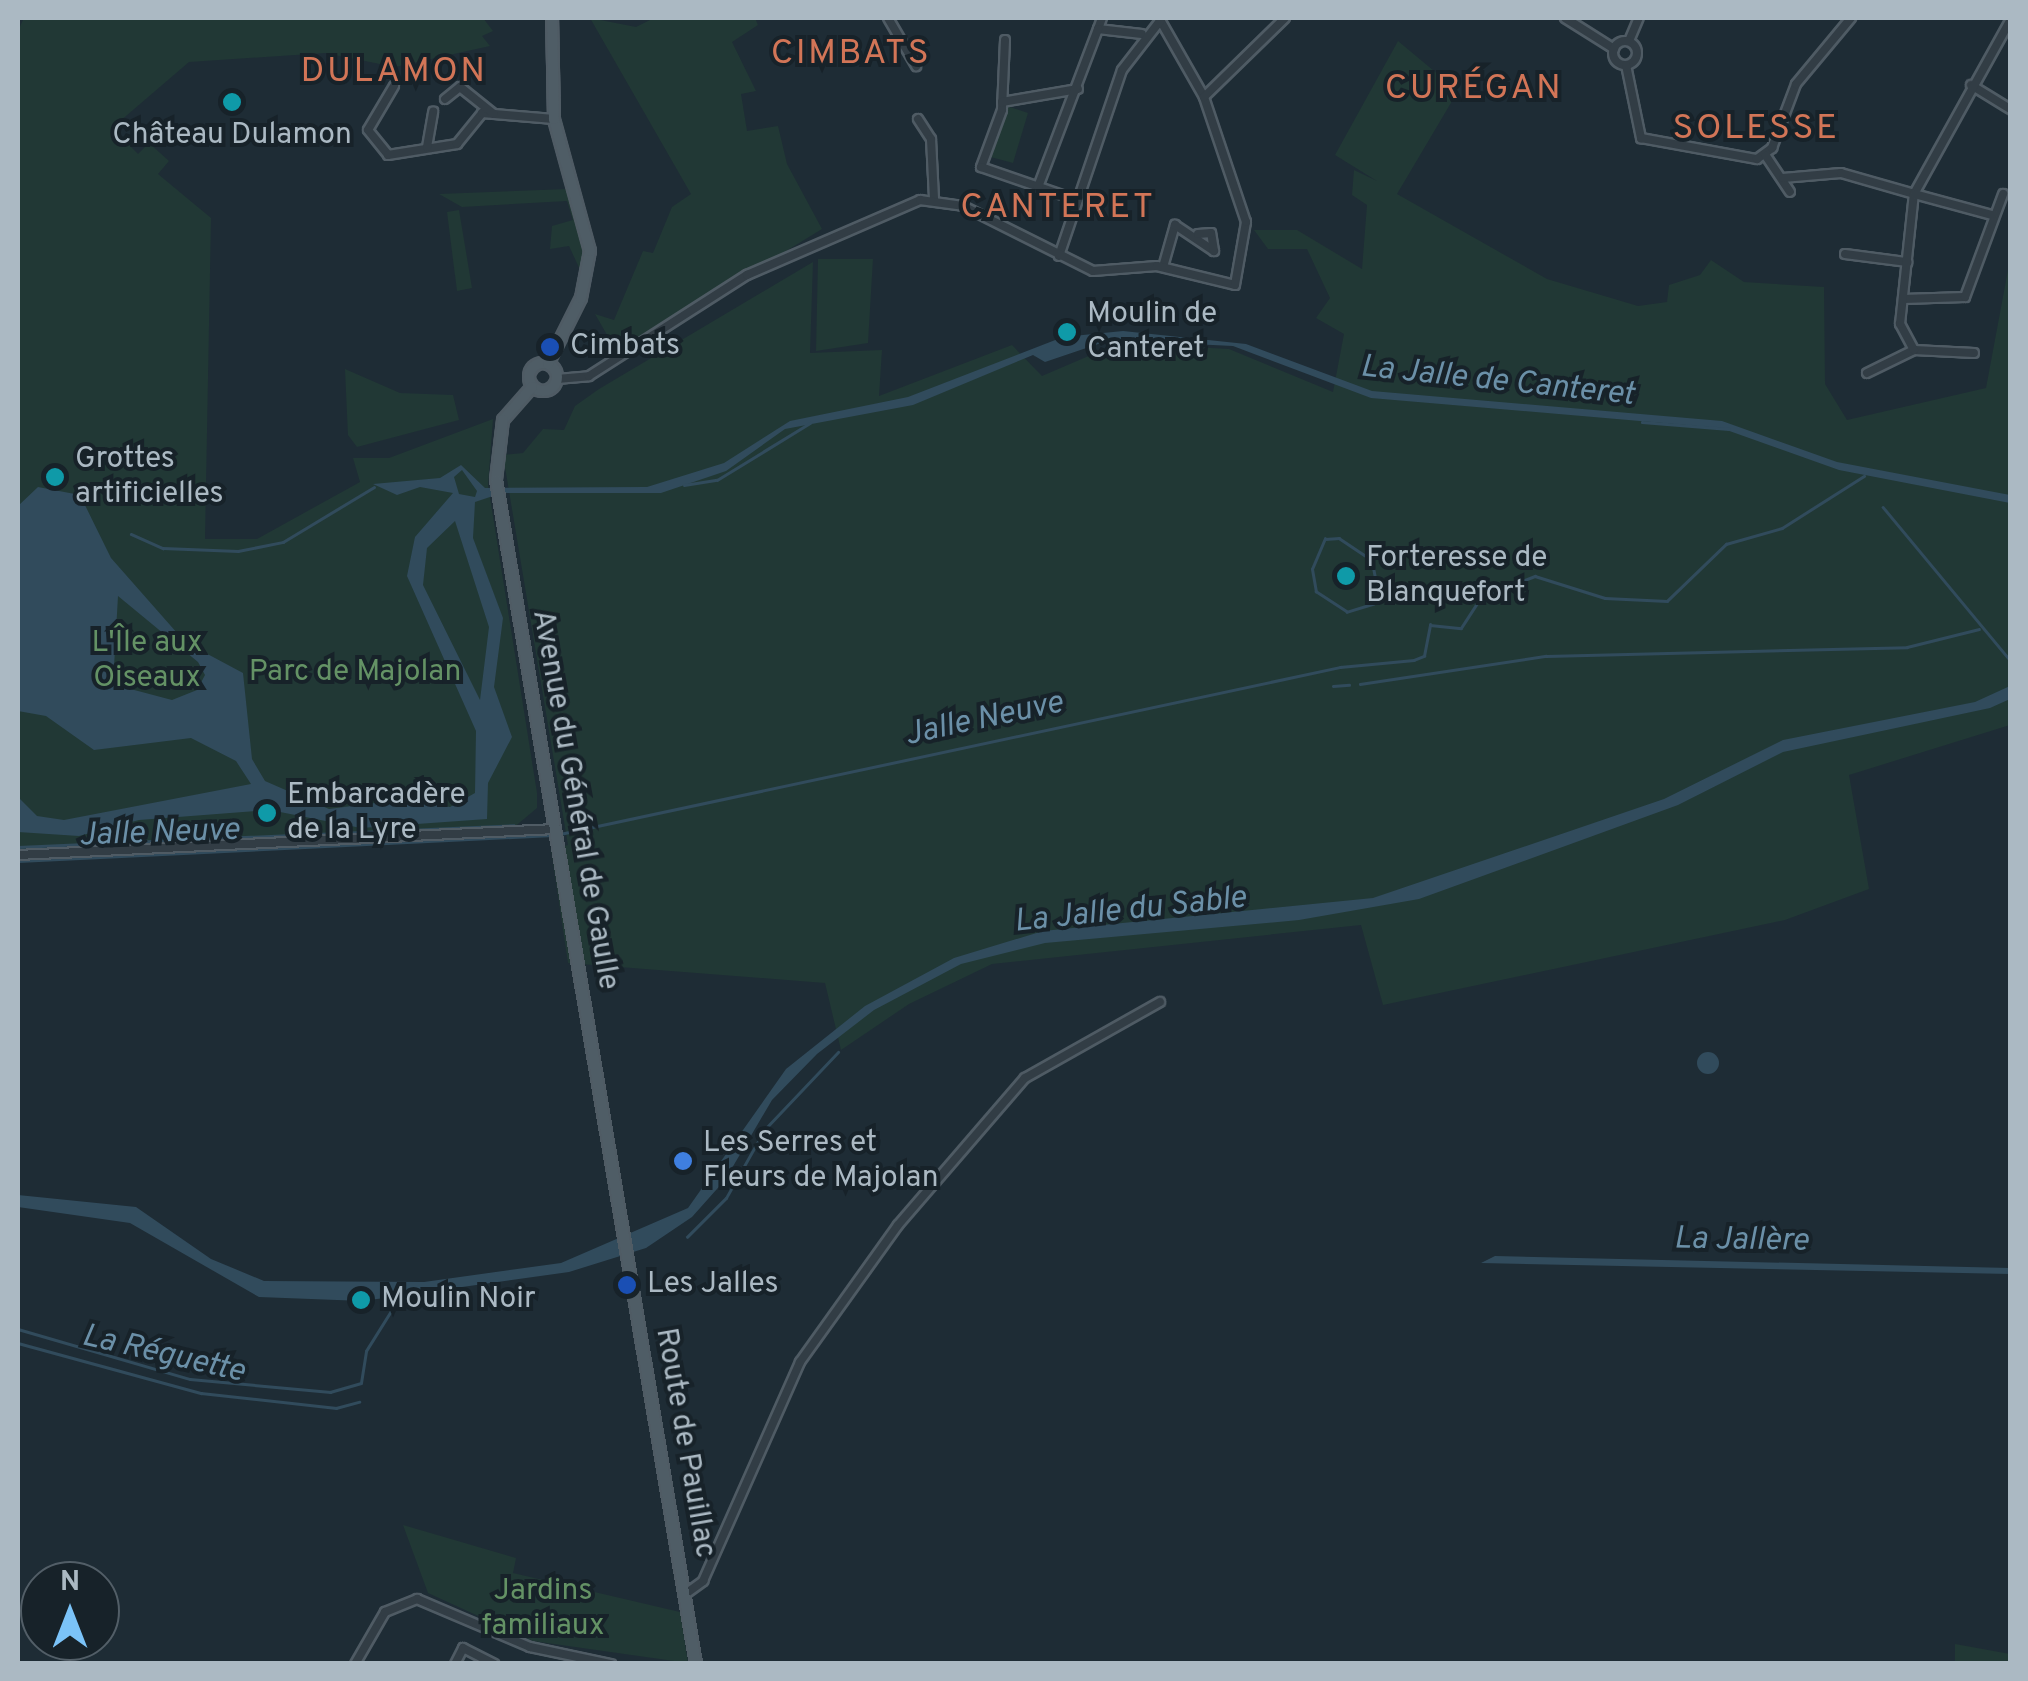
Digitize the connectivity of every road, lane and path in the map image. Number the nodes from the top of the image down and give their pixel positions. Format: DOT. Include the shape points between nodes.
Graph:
graph roads {
  1 [pos="552,18"];
  2 [pos="888,18"];
  3 [pos="1102,18"];
  4 [pos="1285,18"];
  5 [pos="1565,18"];
  6 [pos="1638,18"];
  7 [pos="1850,18"];
  8 [pos="1160,19"];
  9 [pos="2010,21"];
  10 [pos="1098,29"];
  11 [pos="1142,34"];
  12 [pos="1005,40"];
  13 [pos="1629,41"];
  14 [pos="1614,49"];
  15 [pos="1626,64"];
  16 [pos="916,66"];
  17 [pos="1971,84"];
  18 [pos="394,86"];
  19 [pos="1078,89"];
  20 [pos="1204,97"];
  21 [pos="445,99"];
  22 [pos="1002,102"];
  23 [pos="2010,109"];
  24 [pos="433,112"];
  25 [pos="497,117"];
  26 [pos="554,119"];
  27 [pos="918,119"];
  28 [pos="427,147"];
  29 [pos="1766,156"];
  30 [pos="1783,178"];
  31 [pos="1038,187"];
  32 [pos="1790,192"];
  33 [pos="1914,194"];
  34 [pos="2003,194"];
  35 [pos="934,199"];
  36 [pos="1077,200"];
  37 [pos="1992,215"];
  38 [pos="1198,234"];
  39 [pos="1845,254"];
  40 [pos="1059,256"];
  41 [pos="1906,262"];
  42 [pos="1163,267"];
  43 [pos="1903,299"];
  44 [pos="1914,350"];
  45 [pos="1974,353"];
  46 [pos="548,364"];
  47 [pos="1866,373"];
  48 [pos="557,378"];
  49 [pos="532,387"];
  50 [pos="556,829"];
  51 [pos="18,856"];
  52 [pos="1160,1002"];
  53 [pos="623,1232"];
  54 [pos="684,1595"];
  55 [pos="355,1664"];
  56 [pos="454,1664"];
  57 [pos="494,1664"];
  58 [pos="611,1664"];
  59 [pos="696,1664"];
  1 -- 26 [label="main road"];
  2 -- 16 [label="street"];
  3 -- 10 [label="street"];
  4 -- 20 [label="street"];
  5 -- 14 [label="street"];
  6 -- 13 [label="street"];
  7 -- 29 [label="street" via="1788,98"];
  8 -- 11 [label="street"];
  8 -- 20 [label="street"];
  9 -- 17 [label="street"];
  10 -- 11 [label="street"];
  10 -- 19 [label="street"];
  11 -- 36 [label="street"];
  12 -- 22 [label="street"];
  13 -- 14 [label="street"];
  13 -- 15 [label="street" via="1637,55"];
  14 -- 15 [label="street"];
  15 -- 29 [label="street" via="1644,140"];
  17 -- 23 [label="street"];
  17 -- 33 [label="street"];
  18 -- 28 [label="street" via="368,130 372,144 388,155"];
  19 -- 22 [label="street"];
  19 -- 31 [label="street"];
  20 -- 42 [label="street" via="1243,207 1240,283"];
  21 -- 25 [label="street" via="460,88"];
  22 -- 31 [label="street" via="981,167"];
  24 -- 28 [label="street"];
  25 -- 26 [label="street"];
  25 -- 28 [label="street" via="482,114 457,144"];
  26 -- 46 [label="main road" via="590,251 581,298"];
  27 -- 35 [label="street" via="931,139"];
  29 -- 30 [label="street"];
  30 -- 32 [label="street"];
  30 -- 33 [label="street" via="1841,173"];
  31 -- 36 [label="street"];
  33 -- 37 [label="street"];
  33 -- 41 [label="street"];
  34 -- 37 [label="street"];
  35 -- 40 [label="street"];
  35 -- 48 [label="street" via="840,227 733,282 619,360 574,381"];
  36 -- 40 [label="street"];
  37 -- 43 [label="street" via="1965,297"];
  38 -- 42 [label="street" via="1174,225"];
  39 -- 41 [label="street"];
  40 -- 42 [label="street" via="1103,273"];
  41 -- 43 [label="street"];
  43 -- 44 [label="street" via="1900,324"];
  44 -- 45 [label="street"];
  44 -- 47 [label="street"];
  46 -- 48 [label="main road"];
  46 -- 49 [label="main road" via="531,369"];
  48 -- 49 [label="main road" via="550,390"];
  49 -- 50 [label="main road, Avenue du Général de Gaulle" via="500,430 496,480"];
  50 -- 51 [label="street"];
  50 -- 53 [label="main road, Avenue du Général de Gaulle"];
  52 -- 54 [label="street" via="1025,1078 898,1225 800,1362 702,1581"];
  53 -- 54 [label="main road, Route de Pauillac"];
  54 -- 59 [label="main road, Route de Pauillac"];
  55 -- 58 [label="street" via="385,1612 416,1599 530,1647"];
  56 -- 57 [label="street" via="463,1648"];
}
